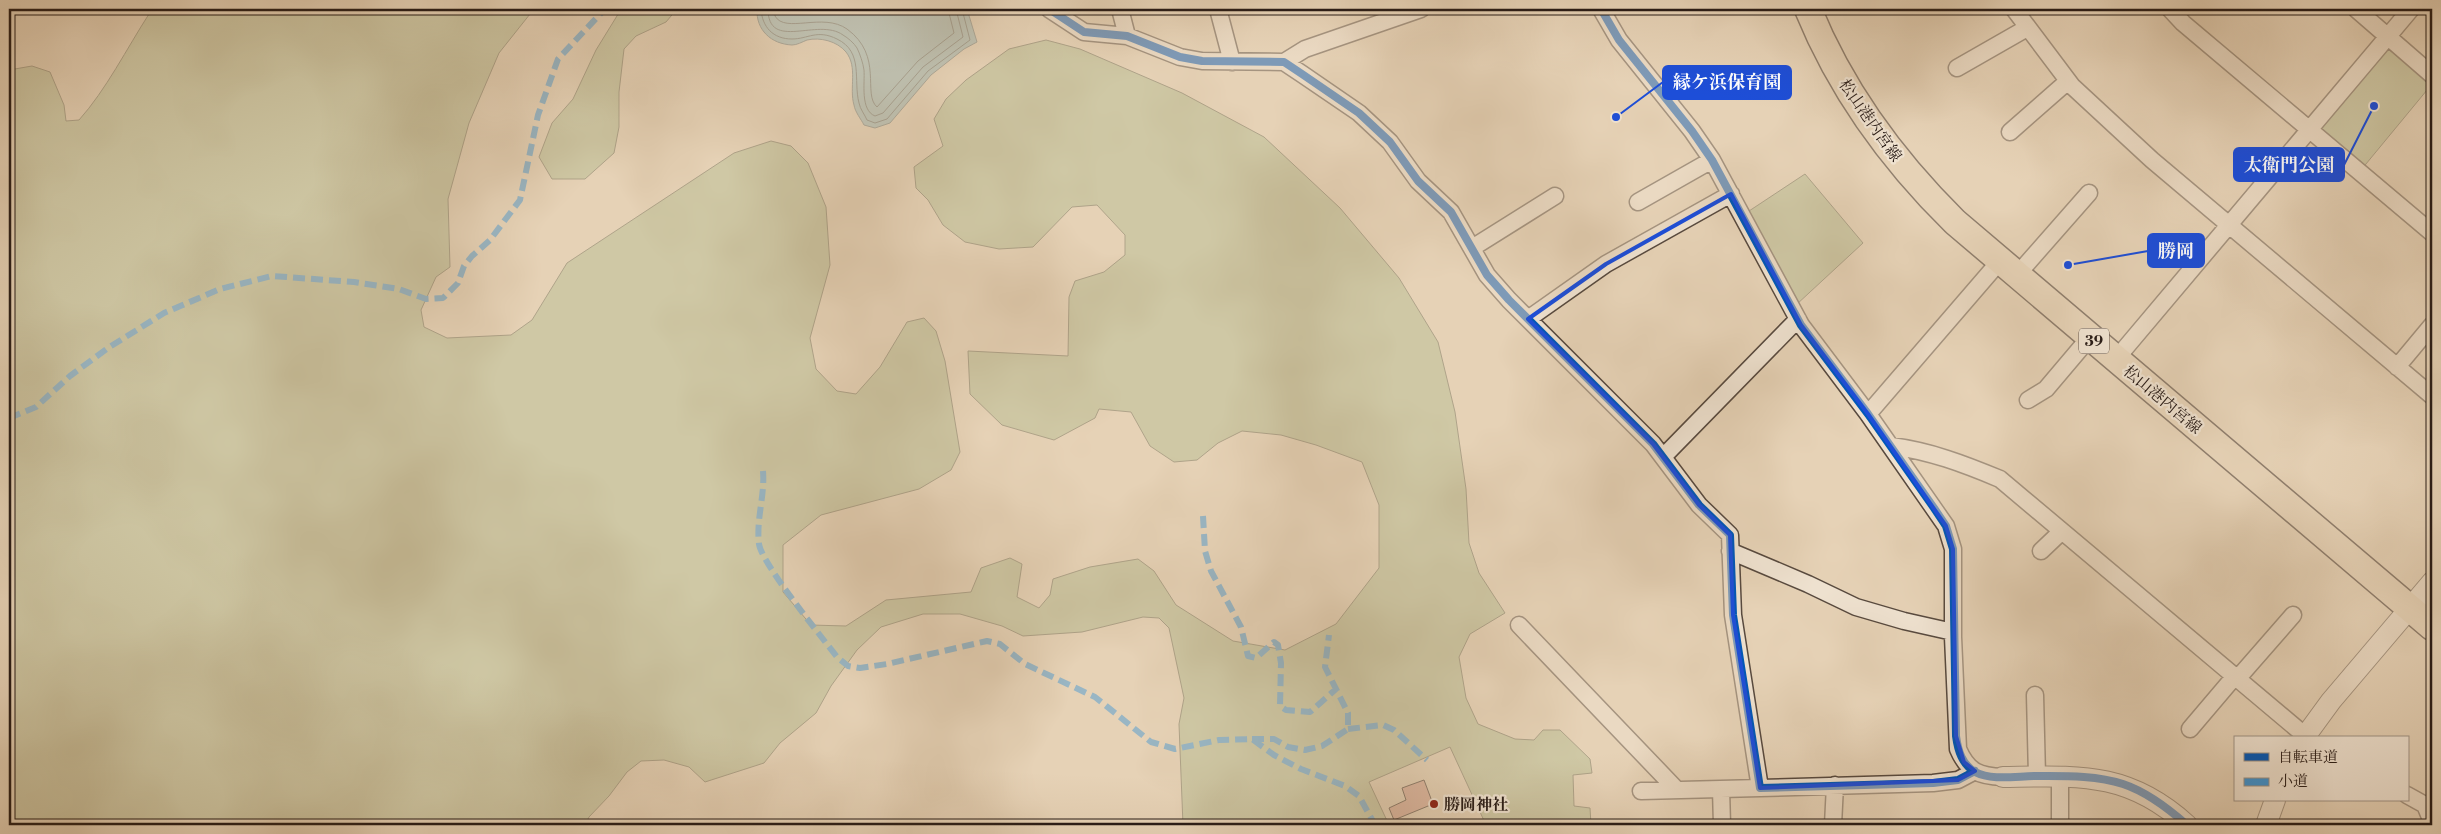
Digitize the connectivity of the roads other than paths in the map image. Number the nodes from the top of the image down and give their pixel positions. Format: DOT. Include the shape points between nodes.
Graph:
graph roads {
  1 [pos="1049,9"];
  2 [pos="1120,9"];
  3 [pos="1218,9"];
  4 [pos="1421,9"];
  5 [pos="1601,9"];
  6 [pos="1808,9"];
  7 [pos="2014,9"];
  8 [pos="2170,9"];
  9 [pos="2356,9"];
  10 [pos="2411,9"];
  11 [pos="2027,28"];
  12 [pos="1127,36"];
  13 [pos="2388,36"];
  14 [pos="1232,62"];
  15 [pos="1284,62"];
  16 [pos="1957,68"];
  17 [pos="2432,74"];
  18 [pos="2068,80"];
  19 [pos="2310,130"];
  20 [pos="2010,132"];
  21 [pos="1712,160"];
  22 [pos="2089,193"];
  23 [pos="1731,194"];
  24 [pos="1555,196"];
  25 [pos="1638,202"];
  26 [pos="2230,224"];
  27 [pos="2432,233"];
  28 [pos="1472,248"];
  29 [pos="2007,269"];
  30 [pos="1528,319"];
  31 [pos="1798,319"];
  32 [pos="2432,325"];
  33 [pos="2090,337"];
  34 [pos="2116,359"];
  35 [pos="2397,366"];
  36 [pos="2432,396"];
  37 [pos="2028,400"];
  38 [pos="1868,414"];
  39 [pos="1891,446"];
  40 [pos="1663,457"];
  41 [pos="2062,531"];
  42 [pos="1730,551"];
  43 [pos="2041,551"];
  44 [pos="2432,582"];
  45 [pos="2410,608"];
  46 [pos="2293,615"];
  47 [pos="1519,625"];
  48 [pos="2432,628"];
  49 [pos="1953,632"];
  50 [pos="2237,677"];
  51 [pos="2035,696"];
  52 [pos="2190,728"];
  53 [pos="2305,736"];
  54 [pos="2307,736"];
  55 [pos="1975,772"];
  56 [pos="2037,776"];
  57 [pos="2060,776"];
  58 [pos="2003,777"];
  59 [pos="1835,785"];
  60 [pos="1760,788"];
  61 [pos="1722,789"];
  62 [pos="1677,790"];
  63 [pos="1641,791"];
  64 [pos="2408,796"];
  65 [pos="2274,802"];
  66 [pos="2432,822"];
  67 [pos="1722,825"];
  68 [pos="1833,825"];
  69 [pos="2060,825"];
  70 [pos="2188,825"];
  71 [pos="2266,825"];
  1 -- 12 [label="street" via="1084,32"];
  2 -- 12 [label="street"];
  3 -- 14 [label="street"];
  4 -- 15 [label="street" via="1305,49"];
  5 -- 21 [label="street" via="1619,40"];
  6 -- 29 [label="main road, 松山港内宮線 / 39" via="1858,106 1898,160 1949,216"];
  7 -- 11 [label="street"];
  8 -- 19 [label="street"];
  9 -- 13 [label="street"];
  10 -- 13 [label="street"];
  11 -- 16 [label="street"];
  11 -- 18 [label="street"];
  12 -- 14 [label="street" via="1180,57"];
  13 -- 17 [label="street"];
  13 -- 19 [label="street"];
  14 -- 15 [label="street"];
  15 -- 28 [label="street" via="1359,113 1390,142 1418,181 1451,212"];
  18 -- 20 [label="street"];
  18 -- 26 [label="street" via="2152,160"];
  19 -- 26 [label="street"];
  19 -- 27 [label="street"];
  21 -- 23 [label="street"];
  21 -- 25 [label="street"];
  22 -- 29 [label="street"];
  23 -- 30 [label="street" via="1606,264"];
  23 -- 31 [label="street"];
  24 -- 28 [label="street"];
  26 -- 34 [label="street"];
  26 -- 35 [label="street"];
  28 -- 30 [label="street" via="1487,275"];
  29 -- 33 [label="main road, 松山港内宮線 / 39"];
  29 -- 38 [label="street"];
  30 -- 40 [label="street"];
  31 -- 38 [label="street"];
  31 -- 40 [label="street"];
  32 -- 35 [label="street"];
  33 -- 34 [label="main road, 松山港内宮線 / 39"];
  33 -- 37 [label="street" via="2046,389"];
  34 -- 45 [label="main road, 松山港内宮線 / 39"];
  35 -- 36 [label="street"];
  38 -- 39 [label="street"];
  39 -- 41 [label="street" via="1922,450 2000,479"];
  39 -- 49 [label="street" via="1950,537 1953,549"];
  40 -- 42 [label="street" via="1699,505 1730,535"];
  41 -- 43 [label="street"];
  41 -- 50 [label="street"];
  42 -- 49 [label="street" via="1856,608"];
  42 -- 60 [label="street" via="1733,615"];
  44 -- 45 [label="street"];
  45 -- 48 [label="main road, 松山港内宮線 / 39"];
  45 -- 54 [label="street"];
  46 -- 50 [label="street"];
  47 -- 62 [label="street"];
  49 -- 55 [label="street" via="1958,749 1964,762"];
  50 -- 52 [label="street"];
  50 -- 53 [label="street"];
  51 -- 56 [label="street"];
  55 -- 58 [label="street"];
  55 -- 59 [label="street" via="1958,780 1933,783"];
  56 -- 57 [label="street"];
  56 -- 58 [label="street"];
  57 -- 69 [label="street"];
  57 -- 70 [label="street" via="2123,784 2164,806"];
  59 -- 60 [label="street"];
  59 -- 68 [label="street"];
  60 -- 61 [label="street"];
  61 -- 62 [label="street"];
  61 -- 67 [label="street"];
  62 -- 63 [label="street"];
  64 -- 66 [label="street" via="2425,806"];
  65 -- 71 [label="street"];
}
